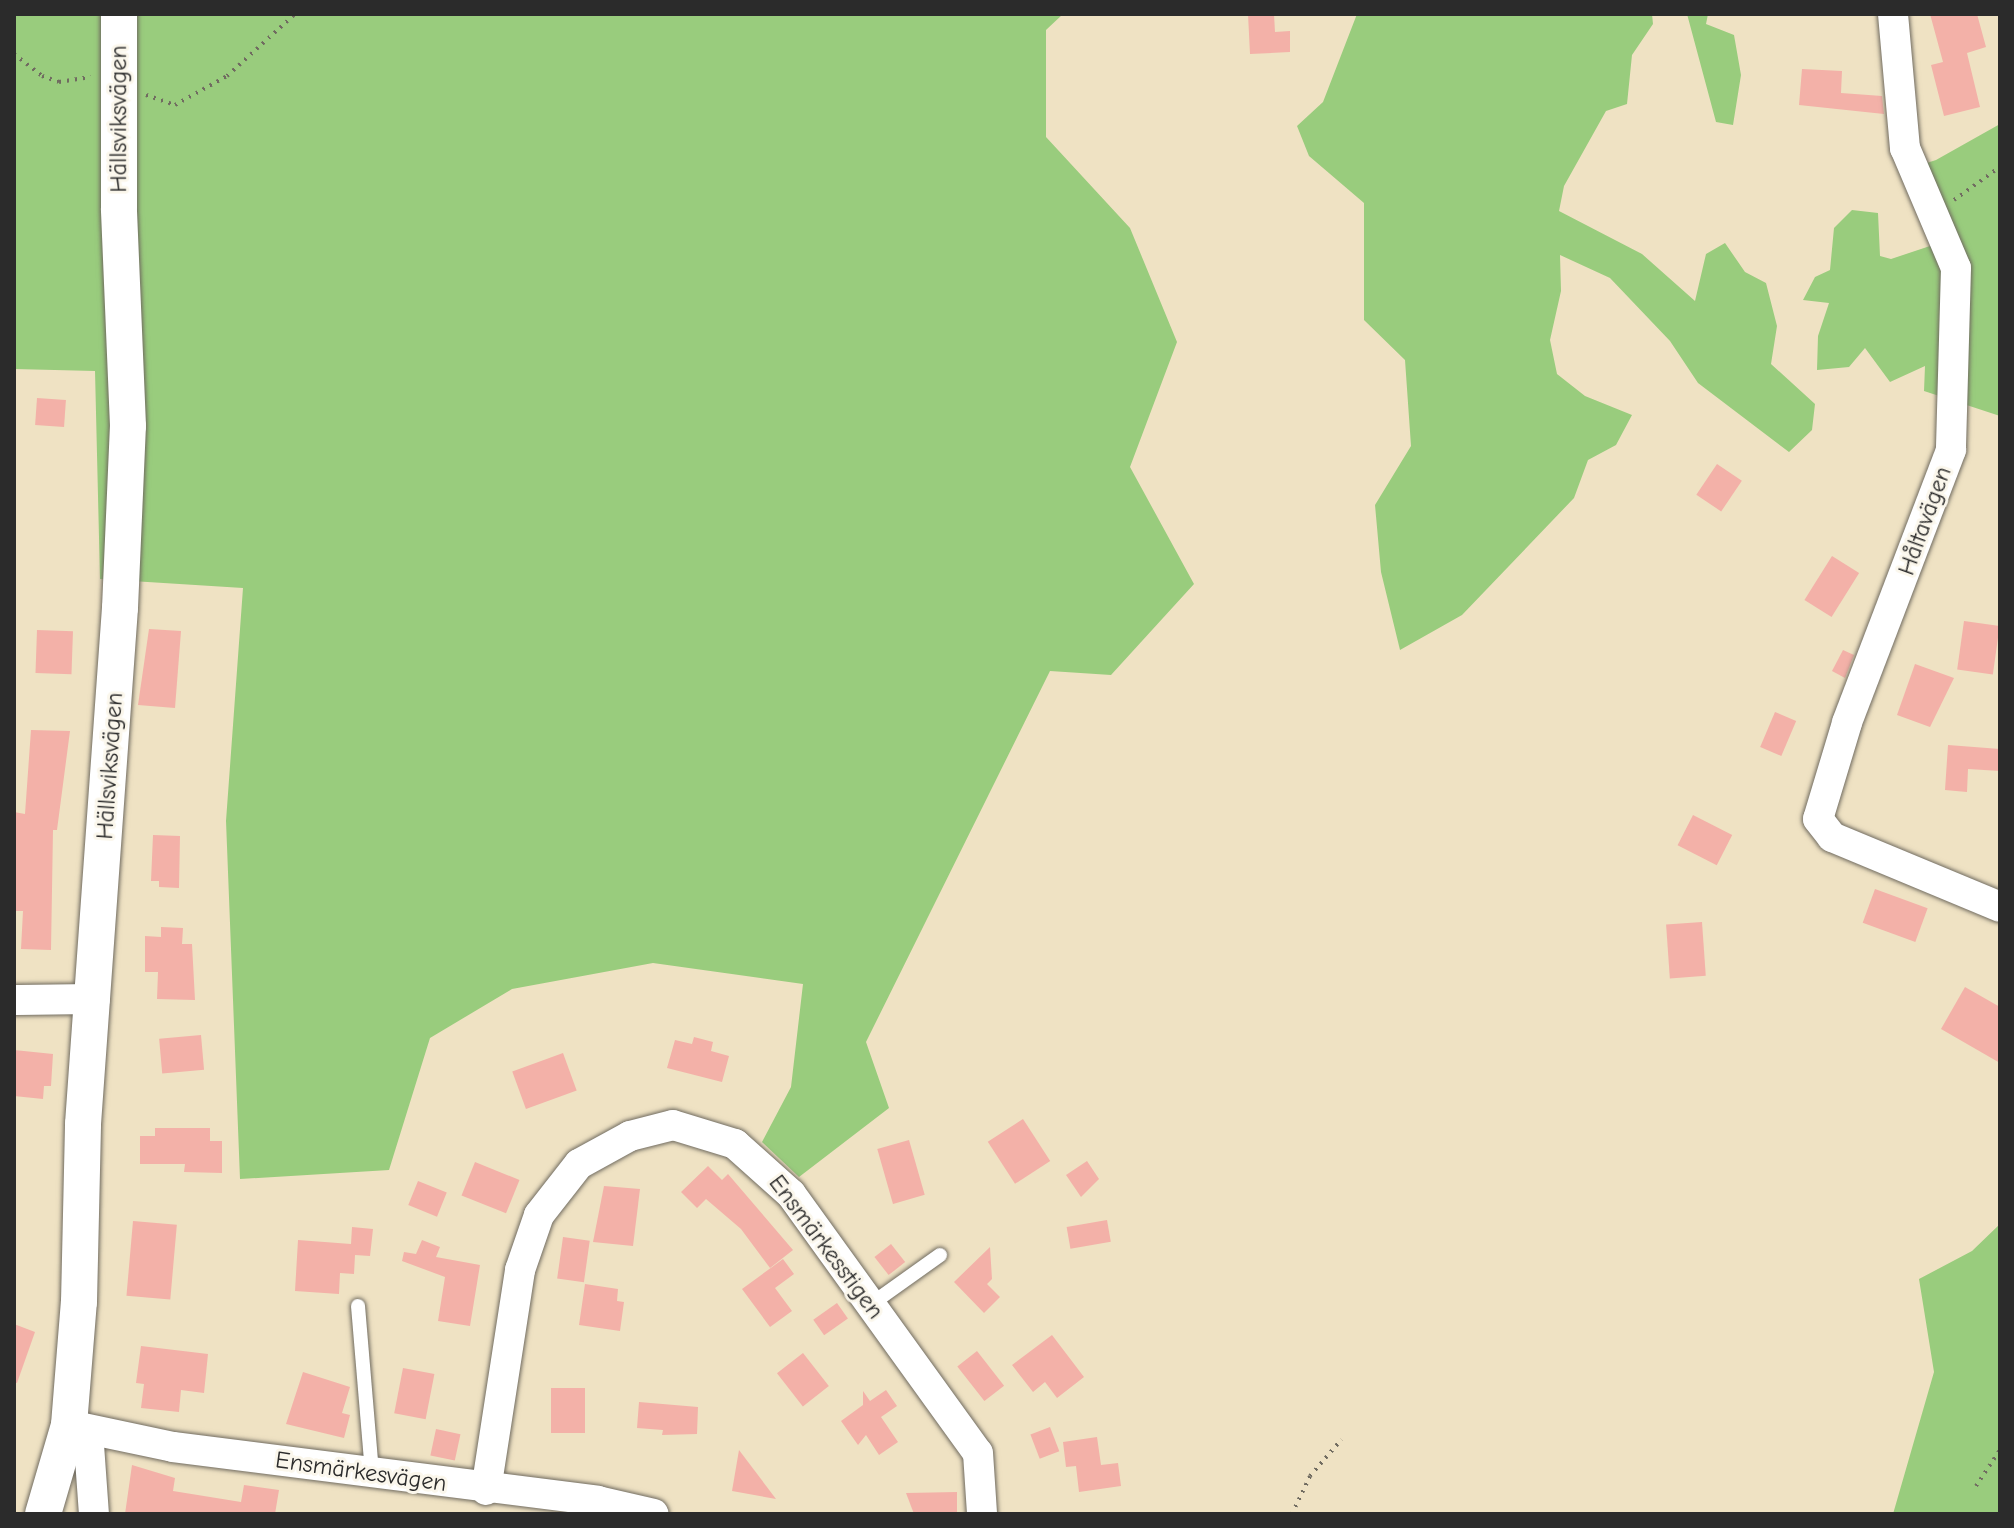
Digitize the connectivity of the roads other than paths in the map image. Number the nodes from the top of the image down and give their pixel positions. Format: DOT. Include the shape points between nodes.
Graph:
graph roads {
  1 [pos="119,14"];
  2 [pos="1893,14"];
  3 [pos="2000,907"];
  4 [pos="95,999"];
  5 [pos="14,1000"];
  6 [pos="940,1255"];
  7 [pos="870,1305"];
  8 [pos="358,1306"];
  9 [pos="79,1428"];
  10 [pos="372,1473"];
  11 [pos="486,1490"];
  12 [pos="43,1514"];
  13 [pos="94,1514"];
  14 [pos="654,1514"];
  15 [pos="982,1514"];
  1 -- 4 [label="street, Hällsviksvägen" via="112,84 128,426"];
  2 -- 3 [label="street, Håltavägen" via="1905,148 1956,268 1951,450 1847,723 1818,819 1832,837"];
  4 -- 5 [label="street"];
  4 -- 9 [label="street, Hällsviksvägen" via="83,1124"];
  6 -- 7 [label="lane"];
  7 -- 11 [label="street, Ensmärkesstigen" via="791,1194 735,1144 673,1125 613,1143 579,1164 553,1193 529,1234"];
  7 -- 15 [label="street, Ensmärkesstigen" via="978,1453"];
  8 -- 10 [label="lane"];
  9 -- 10 [label="street, Ensmärkesvägen"];
  9 -- 12 [label="street, Hällsviksvägen"];
  9 -- 13 [label="street"];
  10 -- 11 [label="street, Ensmärkesvägen"];
  11 -- 14 [label="street, Ensmärkesvägen" via="598,1501"];
}
